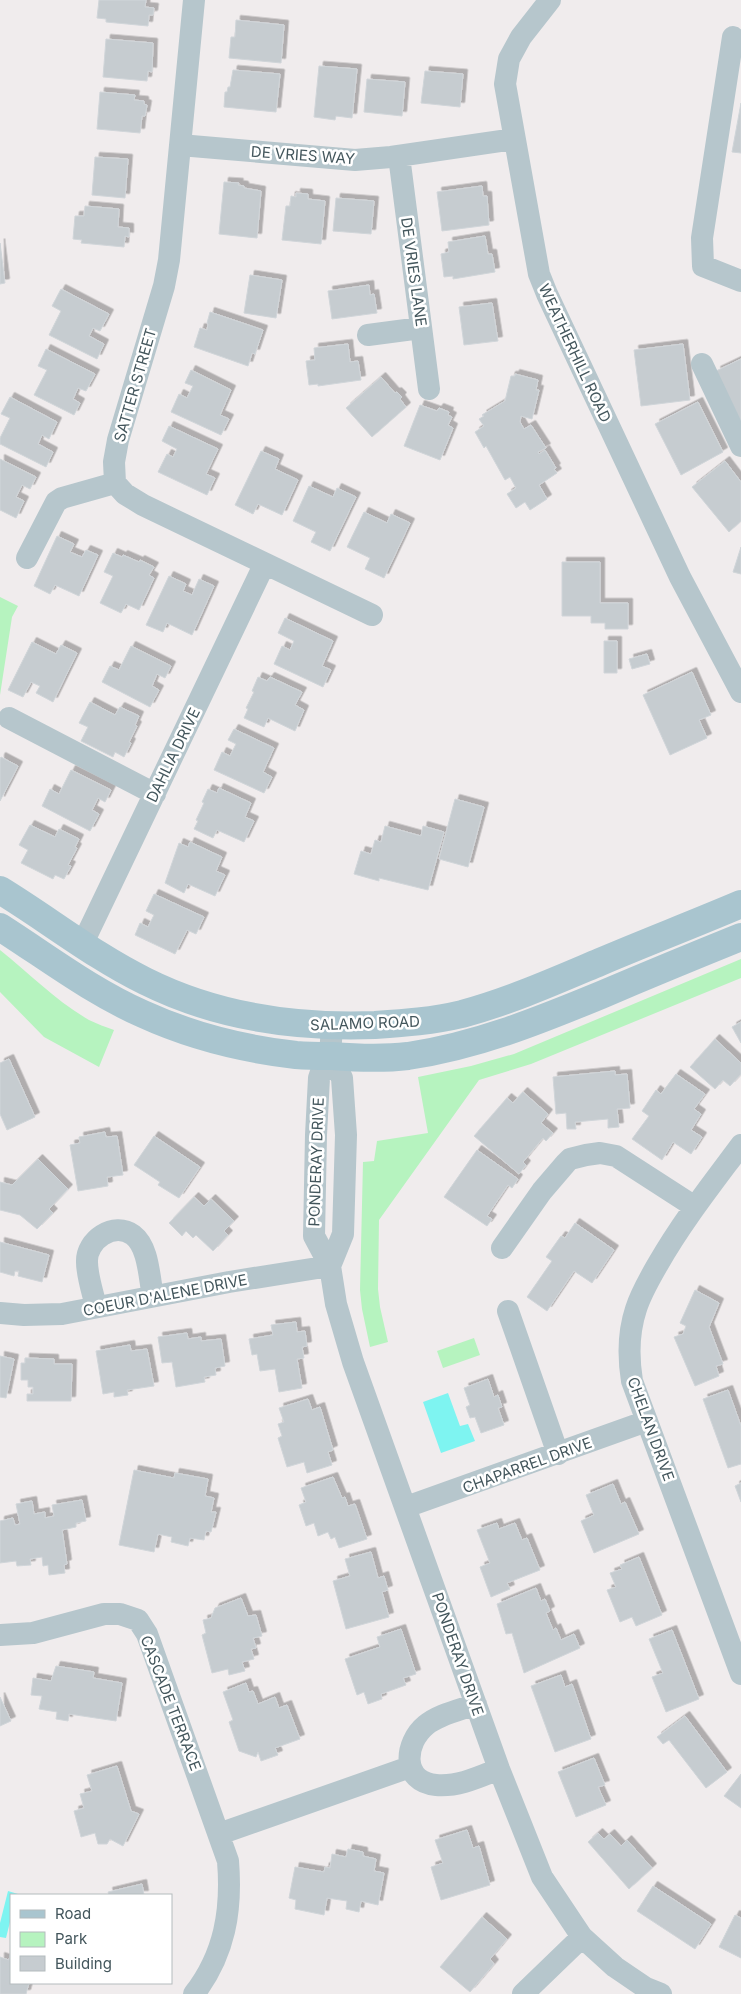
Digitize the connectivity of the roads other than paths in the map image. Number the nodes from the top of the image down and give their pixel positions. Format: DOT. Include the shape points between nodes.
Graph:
graph roads {
  1 [pos="194,0"];
  2 [pos="550,0"];
  3 [pos="733,37"];
  4 [pos="514,139"];
  5 [pos="180,145"];
  6 [pos="399,156"];
  7 [pos="741,282"];
  8 [pos="421,328"];
  9 [pos="368,335"];
  10 [pos="702,364"];
  11 [pos="429,389"];
  12 [pos="740,444"];
  13 [pos="115,484"];
  14 [pos="27,558"];
  15 [pos="264,565"];
  16 [pos="372,615"];
  17 [pos="741,692"];
  18 [pos="9,718"];
  19 [pos="155,794"];
  20 [pos="0,890"];
  21 [pos="741,904"];
  22 [pos="0,927"];
  23 [pos="741,937"];
  24 [pos="82,946"];
  25 [pos="332,1026"];
  26 [pos="330,1056"];
  27 [pos="741,1145"];
  28 [pos="694,1207"];
  29 [pos="502,1248"];
  30 [pos="330,1266"];
  31 [pos="153,1296"];
  32 [pos="96,1308"];
  33 [pos="508,1310"];
  34 [pos="0,1313"];
  35 [pos="648,1421"];
  36 [pos="558,1454"];
  37 [pos="406,1507"];
  38 [pos="0,1635"];
  39 [pos="741,1674"];
  40 [pos="476,1704"];
  41 [pos="410,1767"];
  42 [pos="499,1769"];
  43 [pos="220,1834"];
  44 [pos="582,1937"];
  45 [pos="194,1994"];
  46 [pos="522,1994"];
  47 [pos="660,1994"];
  1 -- 5 [label="street, SATTER STREET"];
  2 -- 4 [label="street, WEATHERHILL ROAD" via="521,37 509,59 505,84"];
  3 -- 7 [label="street" via="702,238 703,266"];
  4 -- 6 [label="street, DE VRIES WAY"];
  4 -- 17 [label="street, WEATHERHILL ROAD" via="534,253 547,294 680,577"];
  5 -- 6 [label="street, DE VRIES WAY" via="338,160"];
  5 -- 13 [label="street, SATTER STREET" via="167,274 118,440"];
  6 -- 8 [label="street, DE VRIES LANE"];
  8 -- 9 [label="street"];
  8 -- 11 [label="street, DE VRIES LANE"];
  10 -- 12 [label="street"];
  13 -- 14 [label="street" via="56,502"];
  13 -- 15 [label="street" via="143,505"];
  15 -- 16 [label="street"];
  15 -- 19 [label="street, DAHLIA DRIVE"];
  18 -- 19 [label="street"];
  19 -- 24 [label="street, DAHLIA DRIVE"];
  20 -- 24 [label="main road, SALAMO ROAD"];
  21 -- 25 [label="main road, SALAMO ROAD" via="482,1008 423,1022"];
  22 -- 26 [label="main road, SALAMO ROAD" via="66,972 159,1021 240,1045 297,1055"];
  23 -- 26 [label="main road, SALAMO ROAD" via="496,1035 406,1056"];
  24 -- 25 [label="main road, SALAMO ROAD" via="146,982 189,1000 268,1020"];
  25 -- 26 [label="street, PONDERAY DRIVE"];
  26 -- 30 [label="street, PONDERAY DRIVE" via="342,1078 346,1135 343,1234"];
  26 -- 30 [label="street, PONDERAY DRIVE" via="320,1078 314,1236"];
  27 -- 28 [label="street, CHELAN DRIVE"];
  28 -- 29 [label="street" via="616,1156 586,1155 566,1163"];
  28 -- 35 [label="street, CHELAN DRIVE" via="650,1279 636,1308 631,1330 628,1359"];
  30 -- 31 [label="street, COEUR D'ALENE DRIVE"];
  30 -- 37 [label="street, PONDERAY DRIVE" via="336,1304 353,1362"];
  31 -- 32 [label="street, COEUR D'ALENE DRIVE"];
  31 -- 32 [label="street" via="144,1250 134,1235 122,1230 110,1232 99,1236 90,1245 86,1262"];
  32 -- 34 [label="street, COEUR D'ALENE DRIVE" via="62,1314"];
  33 -- 36 [label="street"];
  35 -- 36 [label="street, CHAPARREL DRIVE"];
  35 -- 39 [label="street, CHELAN DRIVE"];
  36 -- 37 [label="street, CHAPARREL DRIVE"];
  37 -- 40 [label="street, PONDERAY DRIVE"];
  38 -- 43 [label="street, CASCADE TERRACE" via="33,1633 104,1614 120,1614 138,1620 147,1634"];
  40 -- 41 [label="street" via="426,1725 414,1738 408,1753"];
  40 -- 42 [label="street, PONDERAY DRIVE"];
  41 -- 42 [label="street" via="418,1779 435,1786 459,1784"];
  41 -- 43 [label="street"];
  42 -- 44 [label="street, PONDERAY DRIVE" via="542,1877"];
  43 -- 45 [label="street, CASCADE TERRACE" via="228,1861 229,1910 221,1944 205,1980"];
  44 -- 46 [label="street"];
  44 -- 47 [label="street, PONDERAY DRIVE" via="615,1967"];
}
